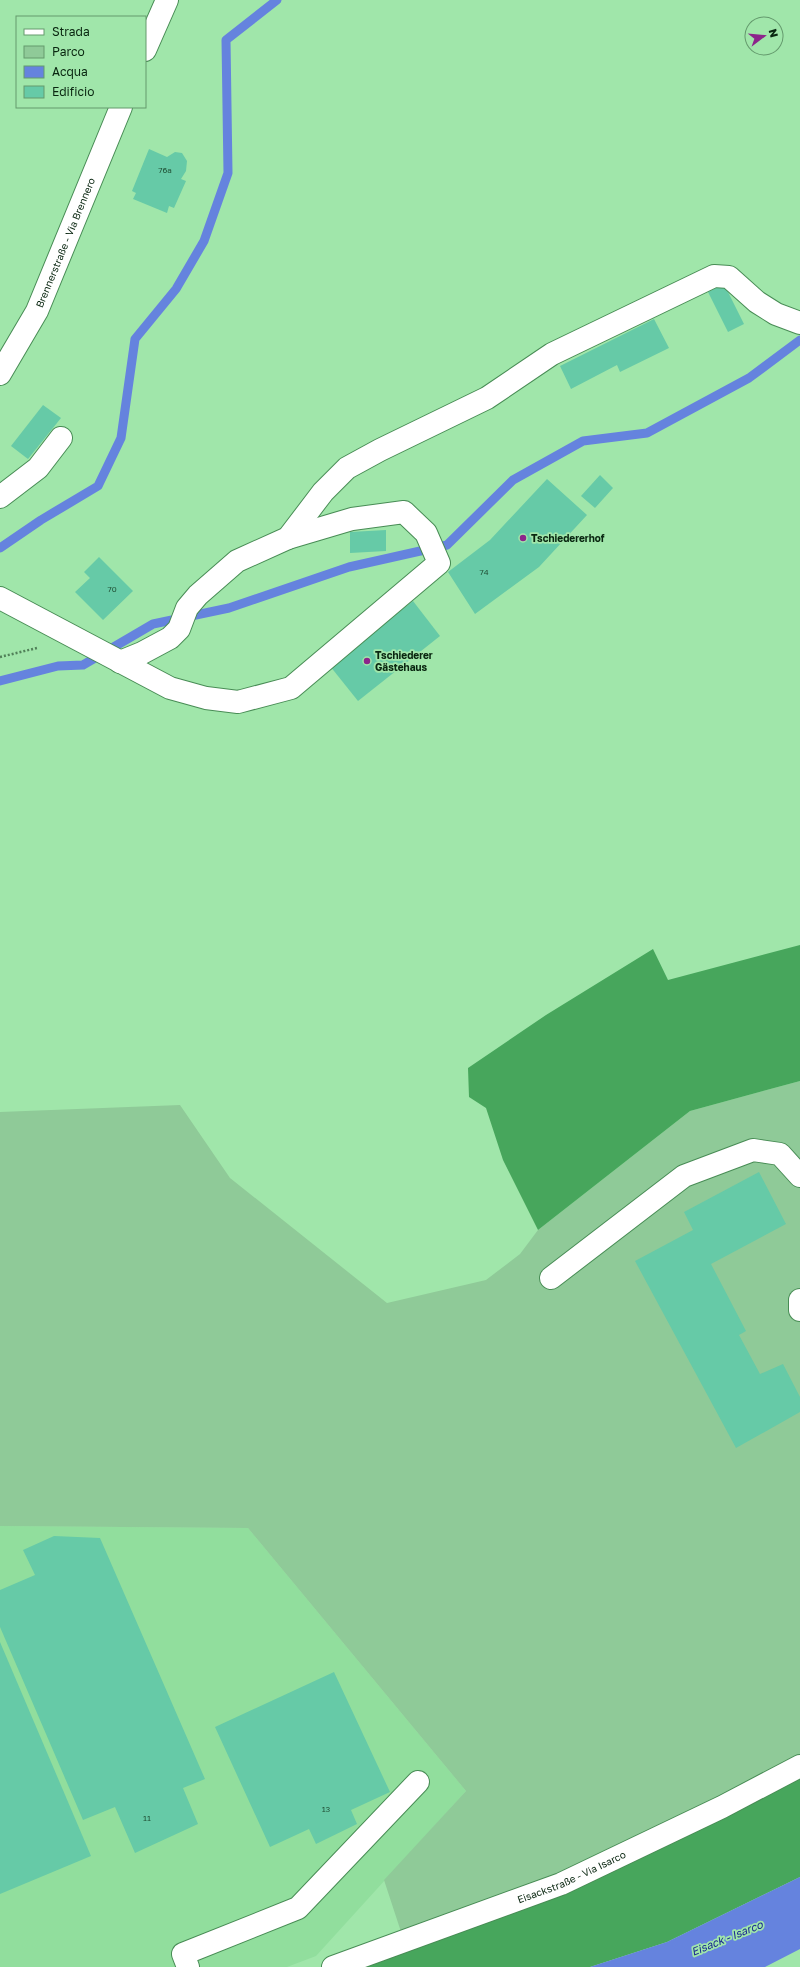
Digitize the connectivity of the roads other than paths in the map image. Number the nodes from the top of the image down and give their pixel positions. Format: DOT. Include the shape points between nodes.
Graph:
graph roads {
  1 [pos="167,0"];
  2 [pos="146,48"];
  3 [pos="121,108"];
  4 [pos="800,323"];
  5 [pos="0,374"];
  6 [pos="61,438"];
  7 [pos="0,497"];
  8 [pos="288,538"];
  9 [pos="0,598"];
  10 [pos="108,656"];
  11 [pos="800,1176"];
  12 [pos="551,1278"];
  13 [pos="800,1300"];
  14 [pos="800,1310"];
  15 [pos="800,1766"];
  16 [pos="418,1782"];
  17 [pos="188,1967"];
  18 [pos="333,1967"];
  1 -- 2 [label="street"];
  3 -- 5 [label="street, Brennerstraße - Via Brennero" via="37,311"];
  4 -- 8 [label="street" via="776,314 729,277 714,276 552,354 487,398 347,468 323,492"];
  6 -- 7 [label="street" via="38,468"];
  8 -- 10 [label="street" via="236,561 198,595 187,608 179,629 170,638 142,653"];
  8 -- 10 [label="street" via="352,519 404,512 426,533 439,563 291,688 238,702 206,698 170,688"];
  9 -- 10 [label="street"];
  11 -- 12 [label="street" via="780,1154 753,1150 684,1176"];
  13 -- 14 [label="street"];
  15 -- 18 [label="street, Eisackstraße - Via Isarco" via="722,1807 560,1884"];
  16 -- 17 [label="street" via="298,1908 183,1954"];
}
